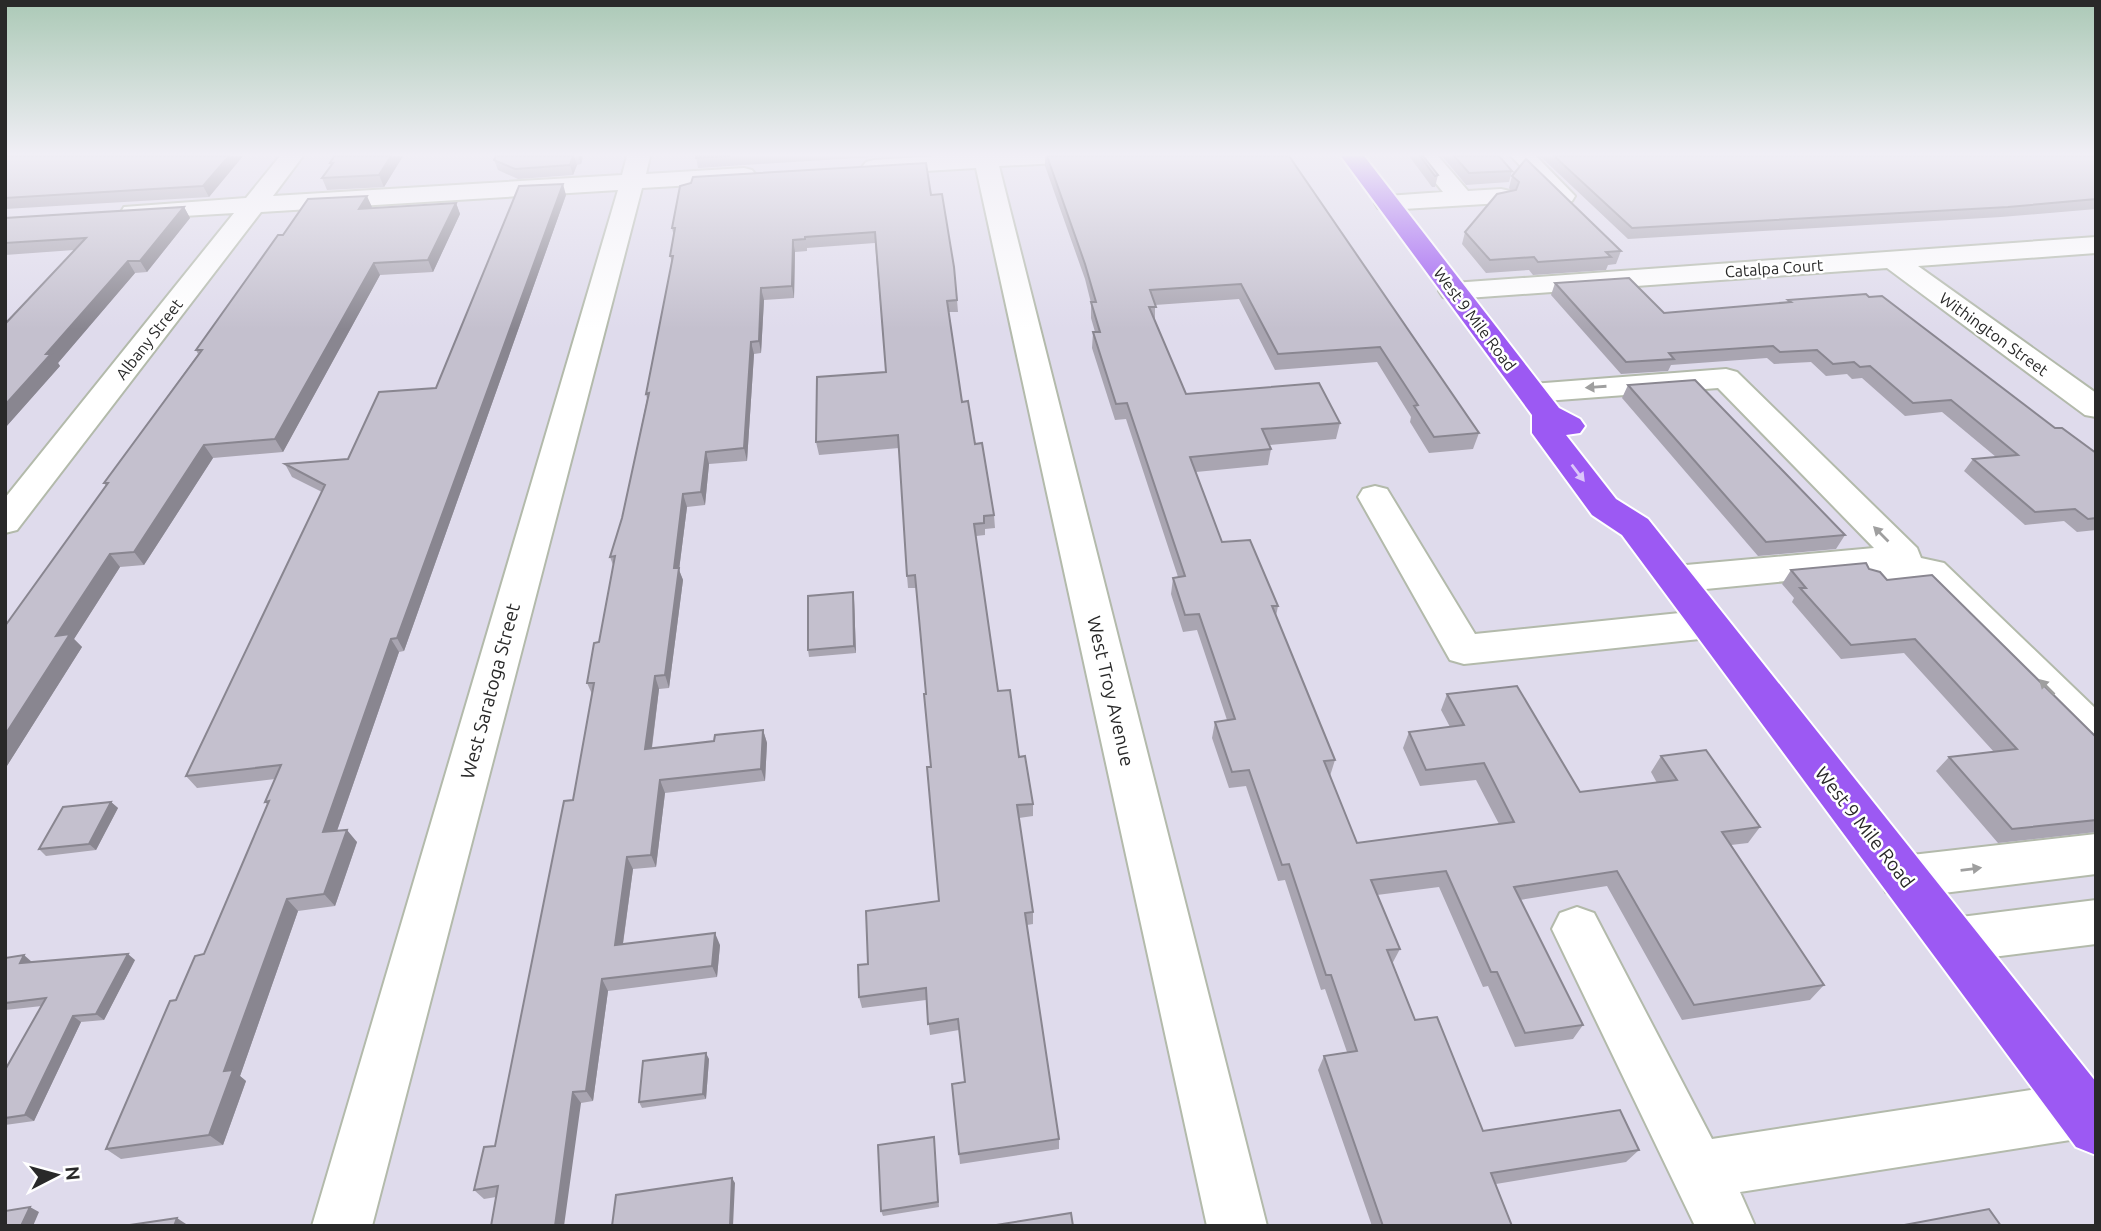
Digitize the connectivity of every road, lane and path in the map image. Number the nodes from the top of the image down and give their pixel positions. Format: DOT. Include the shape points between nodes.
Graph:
graph roads {
  1 [pos="248,213"];
  2 [pos="623,213"];
  3 [pos="998,213"];
  4 [pos="1395,213"];
  5 [pos="2096,245"];
  6 [pos="1624,256"];
  7 [pos="1893,260"];
  8 [pos="1648,277"];
  9 [pos="1453,291"];
  10 [pos="1540,404"];
  11 [pos="2096,408"];
  12 [pos="1375,496"];
  13 [pos="5,522"];
  14 [pos="1689,598"];
  15 [pos="2096,735"];
  16 [pos="2096,854"];
  17 [pos="1903,877"];
  18 [pos="2096,922"];
  19 [pos="1577,929"];
  20 [pos="1953,940"];
  21 [pos="2090,1118"];
  22 [pos="1698,1170"];
  23 [pos="342,1226"];
  24 [pos="1237,1226"];
  25 [pos="1726,1226"];
  1 -- 13 [label="street, Albany Street"];
  2 -- 23 [label="street, West Saratoga Street"];
  3 -- 24 [label="street, West Troy Avenue"];
  4 -- 9 [label="main road, West 9 Mile Road"];
  5 -- 7 [label="street, Catalpa Court"];
  6 -- 8 [label="street"];
  7 -- 8 [label="street, Catalpa Court"];
  7 -- 11 [label="street, Withington Street"];
  8 -- 9 [label="street, Catalpa Court"];
  9 -- 10 [label="main road, West 9 Mile Road"];
  10 -- 14 [label="main road, West 9 Mile Road" via="1548,433 1604,507 1635,527"];
  14 -- 10 [label="street, one-way" via="1904,557 1726,378"];
  12 -- 14 [label="street" via="1464,650"];
  15 -- 14 [label="street, one-way" via="1931,572 1904,569"];
  14 -- 17 [label="main road, West 9 Mile Road"];
  17 -- 16 [label="street, one-way"];
  17 -- 20 [label="main road, West 9 Mile Road"];
  18 -- 20 [label="street"];
  19 -- 22 [label="street"];
  20 -- 21 [label="main road, West 9 Mile Road"];
  21 -- 22 [label="street"];
  22 -- 25 [label="street"];
}
